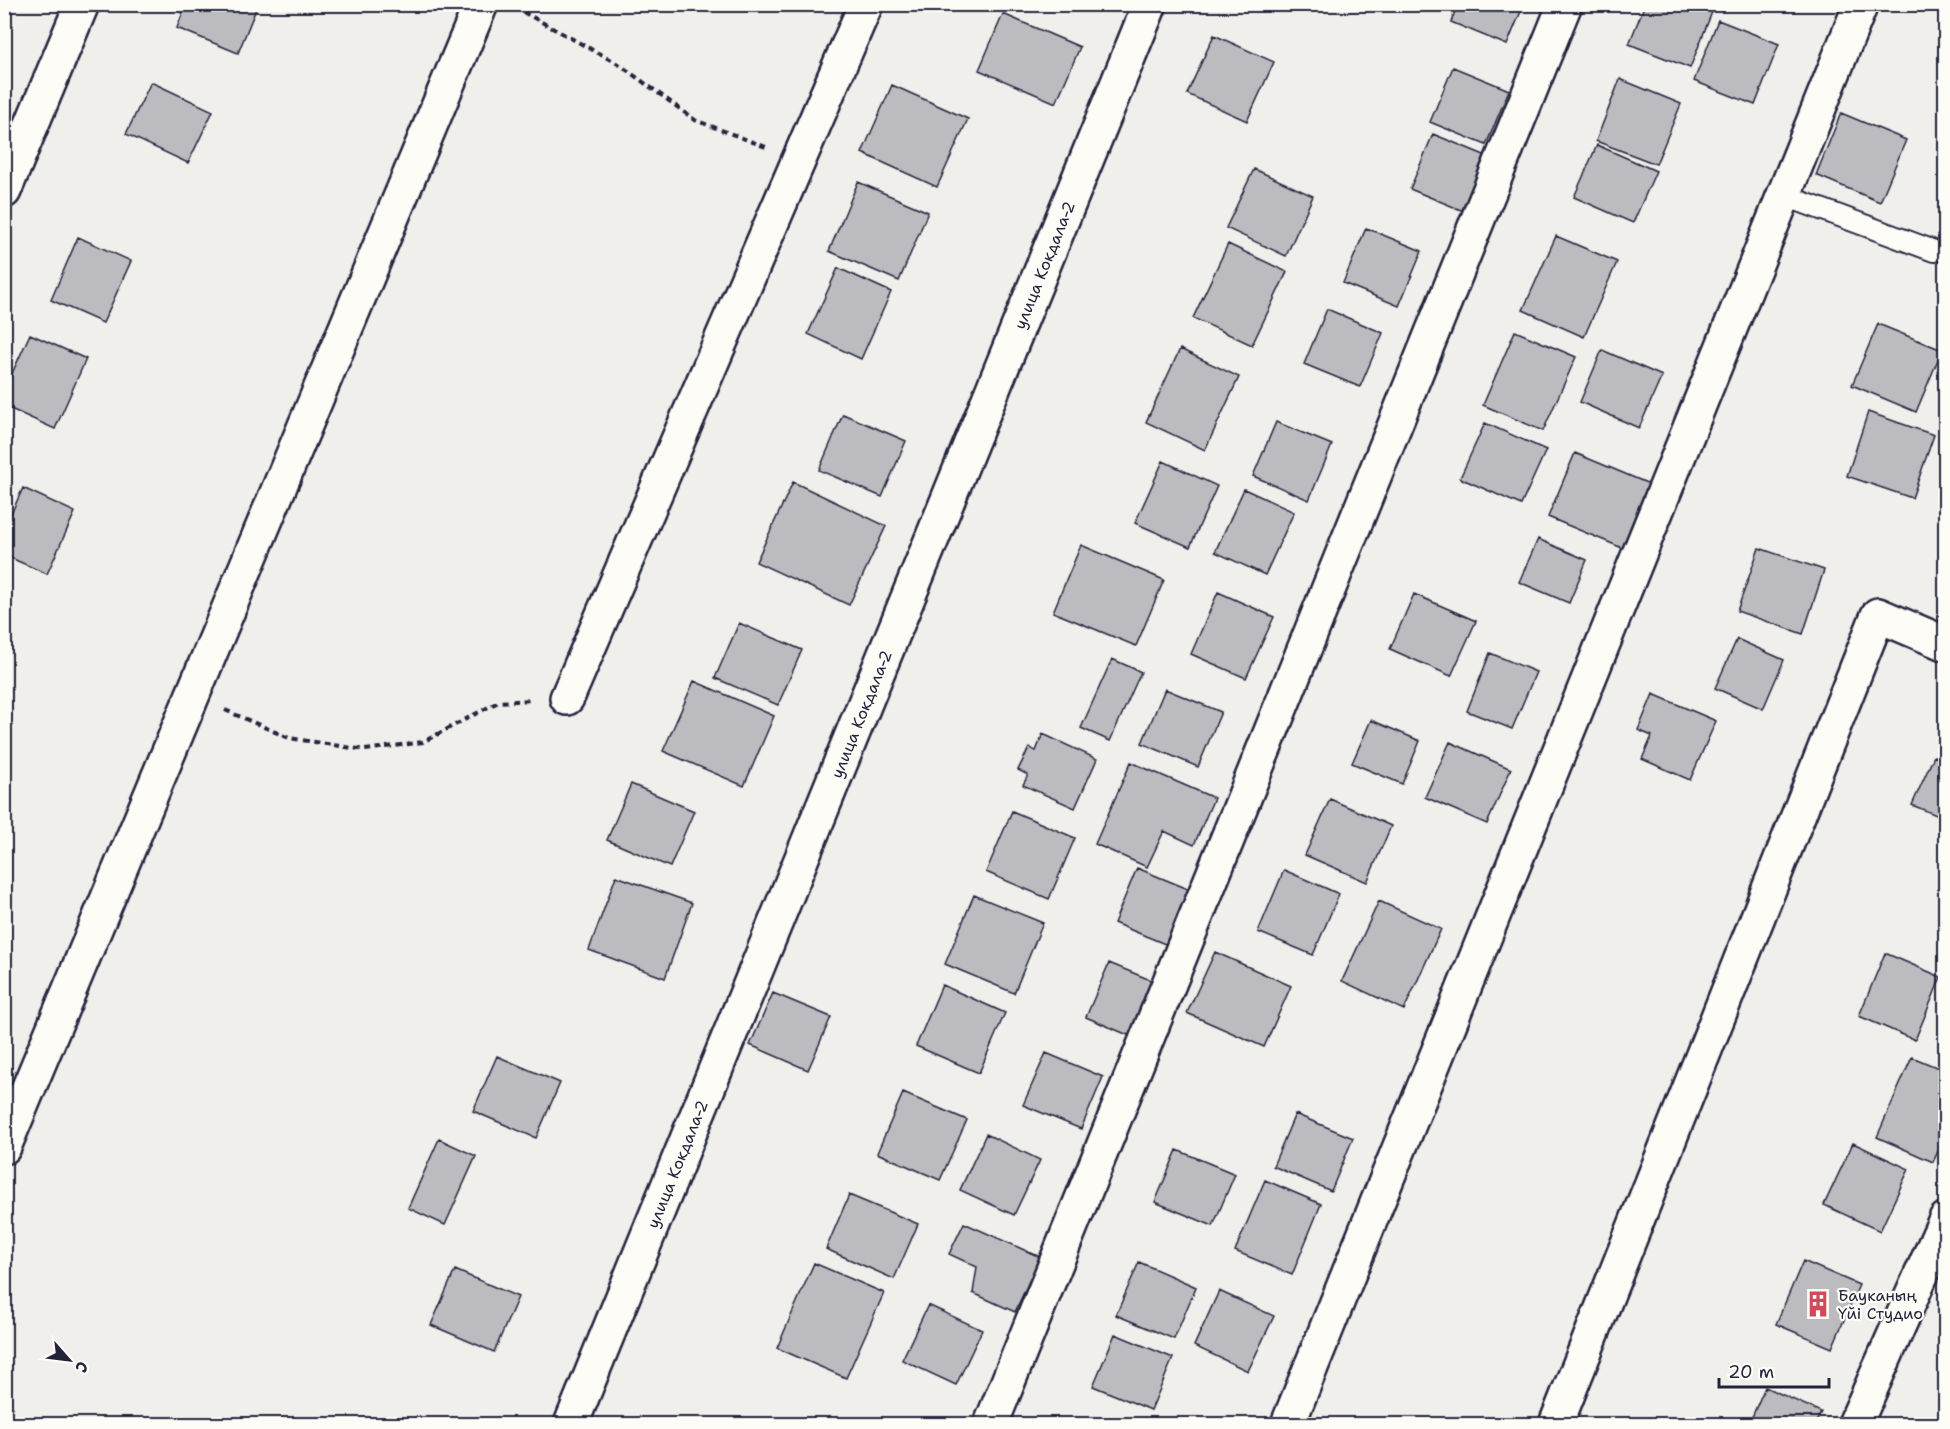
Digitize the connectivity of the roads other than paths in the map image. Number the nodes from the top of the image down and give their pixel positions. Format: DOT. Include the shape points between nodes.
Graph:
graph roads {
  1 [pos="82,4"];
  2 [pos="480,4"];
  3 [pos="866,4"];
  4 [pos="1150,4"];
  5 [pos="1565,4"];
  6 [pos="1862,4"];
  7 [pos="4,191"];
  8 [pos="1783,195"];
  9 [pos="1934,251"];
  10 [pos="1946,644"];
  11 [pos="567,698"];
  12 [pos="4,1147"];
  13 [pos="1946,1219"];
  14 [pos="571,1425"];
  15 [pos="991,1425"];
  16 [pos="1288,1425"];
  17 [pos="1556,1425"];
  18 [pos="1855,1425"];
  1 -- 7 [label="street"];
  2 -- 12 [label="street"];
  3 -- 11 [label="street"];
  4 -- 14 [label="street, улица Кокдала-2"];
  5 -- 15 [label="street"];
  6 -- 8 [label="street"];
  8 -- 9 [label="lane"];
  8 -- 16 [label="street"];
  10 -- 17 [label="street" via="1878,615"];
  13 -- 18 [label="street"];
}
